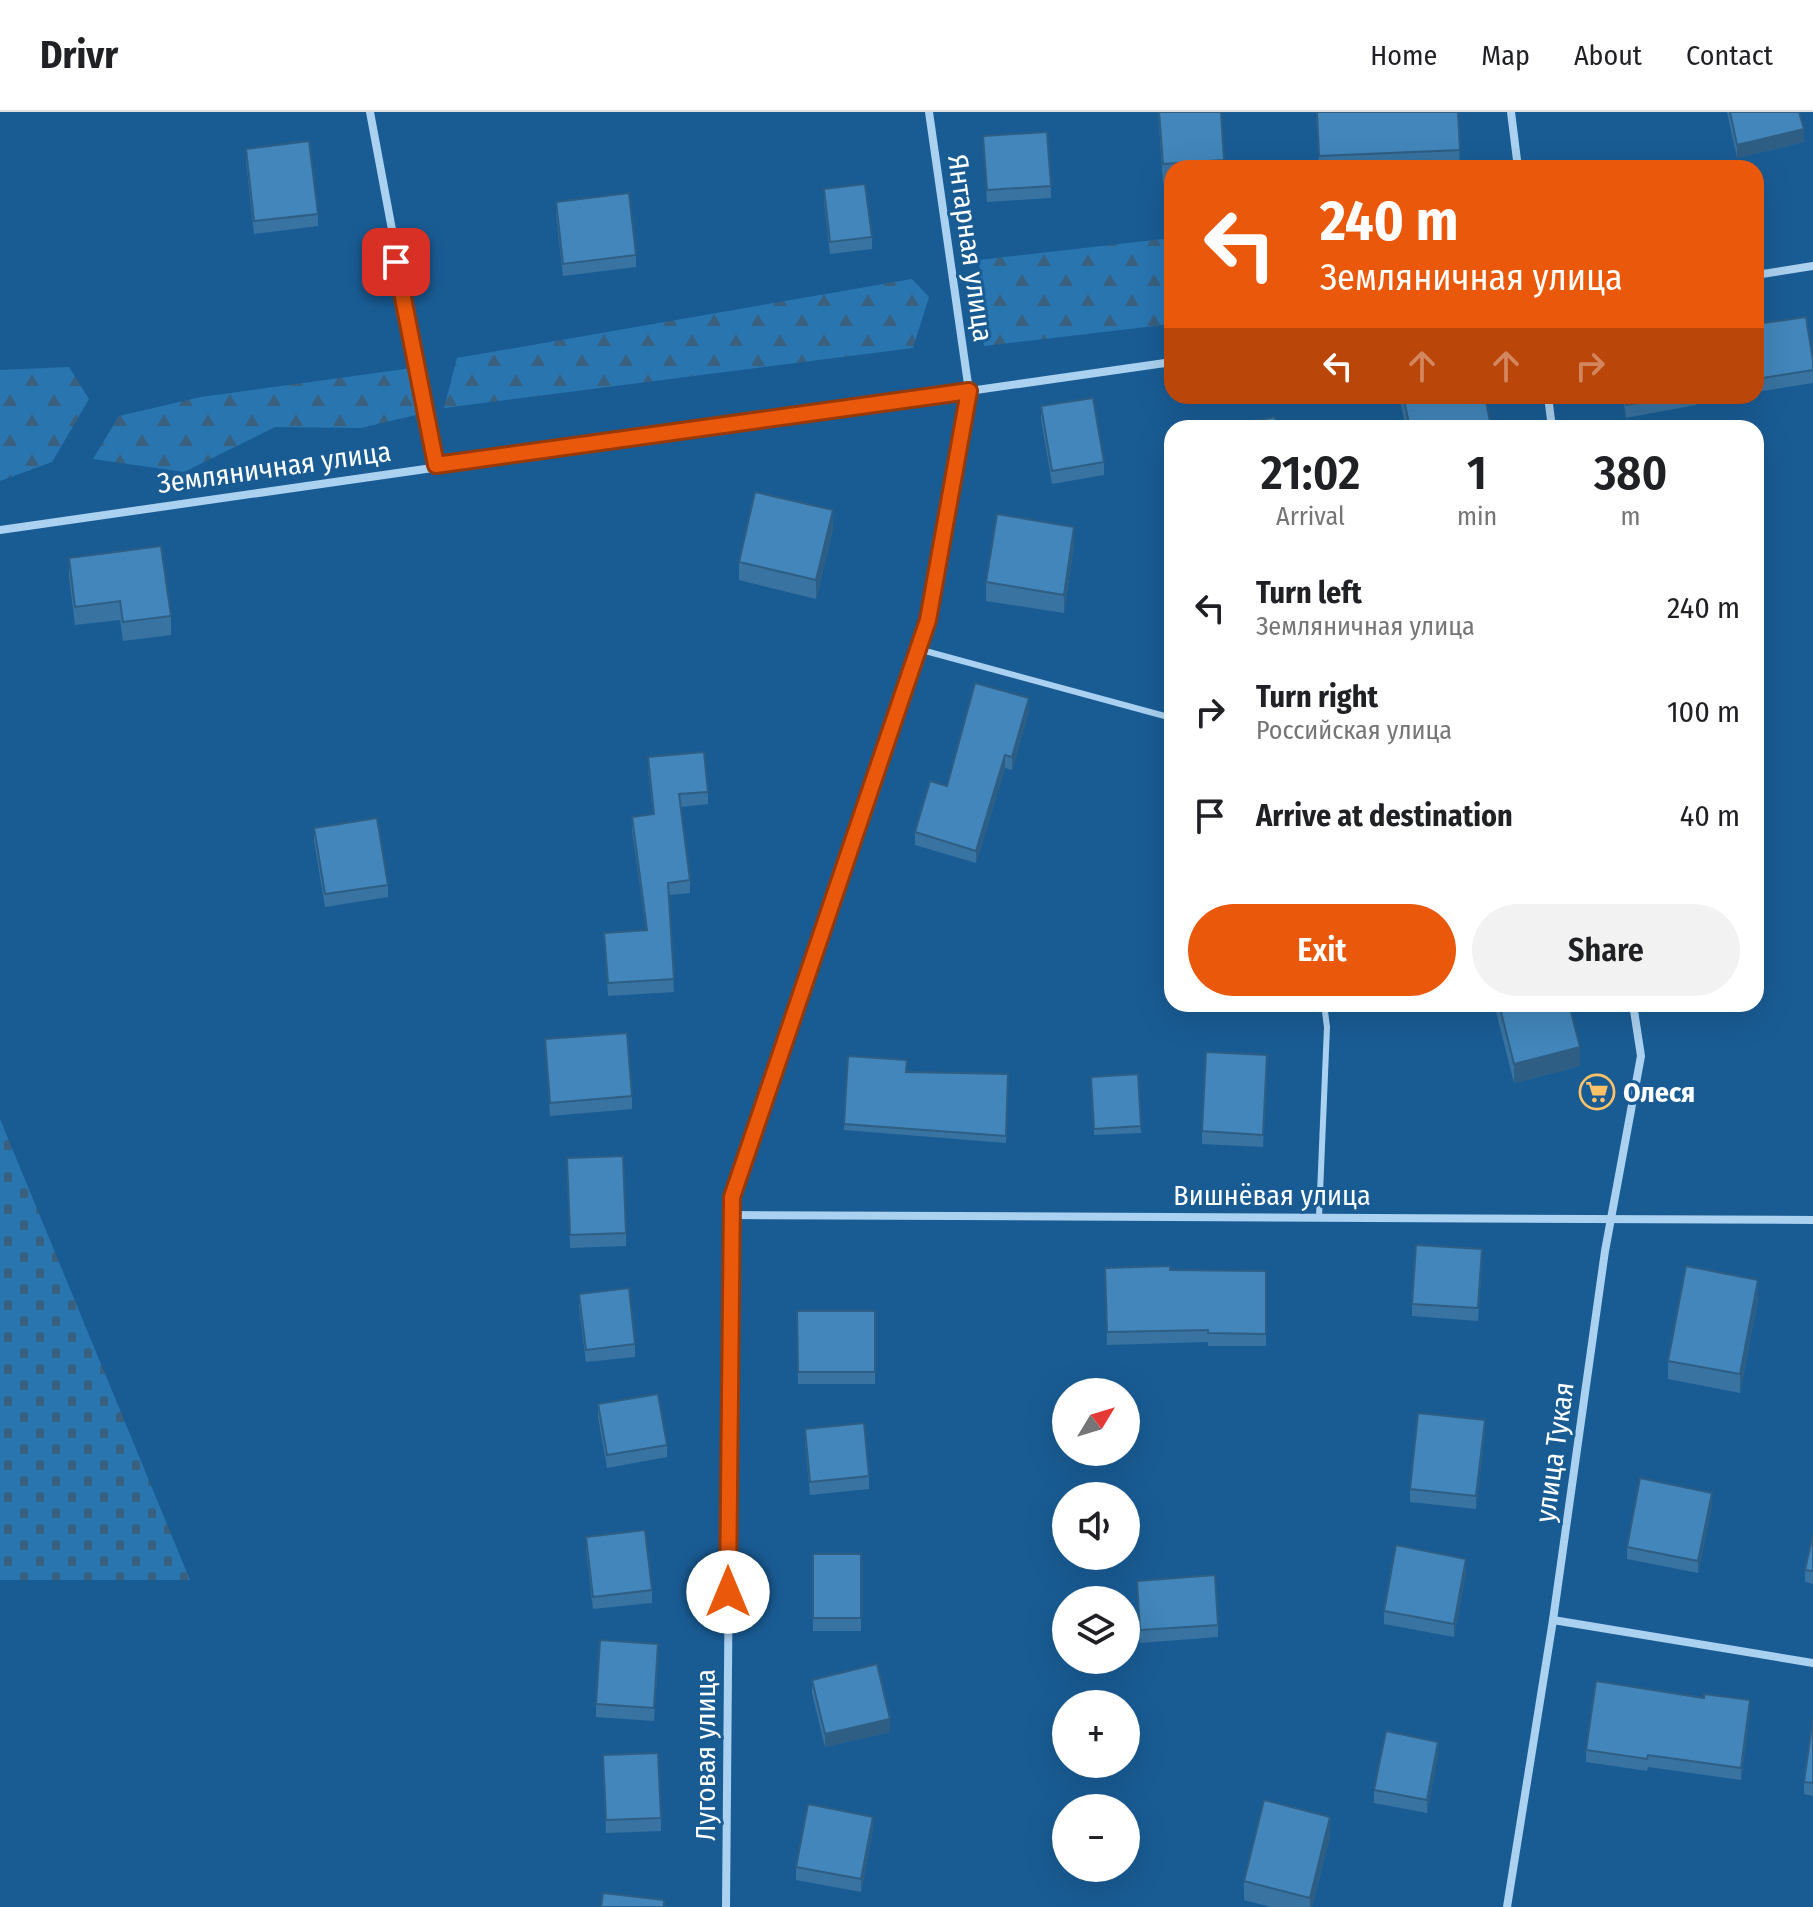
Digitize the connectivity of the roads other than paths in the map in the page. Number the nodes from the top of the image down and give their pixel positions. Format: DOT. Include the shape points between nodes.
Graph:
graph roads {
  1 [pos="370,112"];
  2 [pos="929,112"];
  3 [pos="1511,112"];
  4 [pos="1517,160"];
  5 [pos="1813,266"];
  6 [pos="1764,274"];
  7 [pos="1164,363"];
  8 [pos="969,391"];
  9 [pos="436,465"];
  10 [pos="0,530"];
  11 [pos="918,649"];
  12 [pos="1164,716"];
  13 [pos="1325,1012"];
  14 [pos="1634,1012"];
  15 [pos="731,1215"];
  16 [pos="1319,1217"];
  17 [pos="1611,1219"];
  18 [pos="1813,1220"];
  19 [pos="1553,1620"];
  20 [pos="1813,1663"];
  21 [pos="726,1907"];
  22 [pos="1507,1907"];
  1 -- 9 [label="street"];
  2 -- 8 [label="street, Янтарная улица"];
  3 -- 4 [label="street"];
  5 -- 6 [label="street"];
  7 -- 8 [label="street, Земляничная улица"];
  8 -- 9 [label="street, Земляничная улица"];
  8 -- 11 [label="street, Луговая улица" via="928,620"];
  9 -- 10 [label="street, Земляничная улица"];
  11 -- 12 [label="lane"];
  11 -- 15 [label="street, Луговая улица" via="732,1197"];
  13 -- 16 [label="lane"];
  14 -- 17 [label="street, улица Тукая" via="1641,1056"];
  15 -- 16 [label="street, Вишнёвая улица"];
  15 -- 21 [label="street, Луговая улица"];
  16 -- 17 [label="street, Вишнёвая улица"];
  17 -- 18 [label="street, Вишнёвая улица"];
  17 -- 19 [label="street, улица Тукая"];
  19 -- 20 [label="street"];
  19 -- 22 [label="street, улица Тукая"];
}
